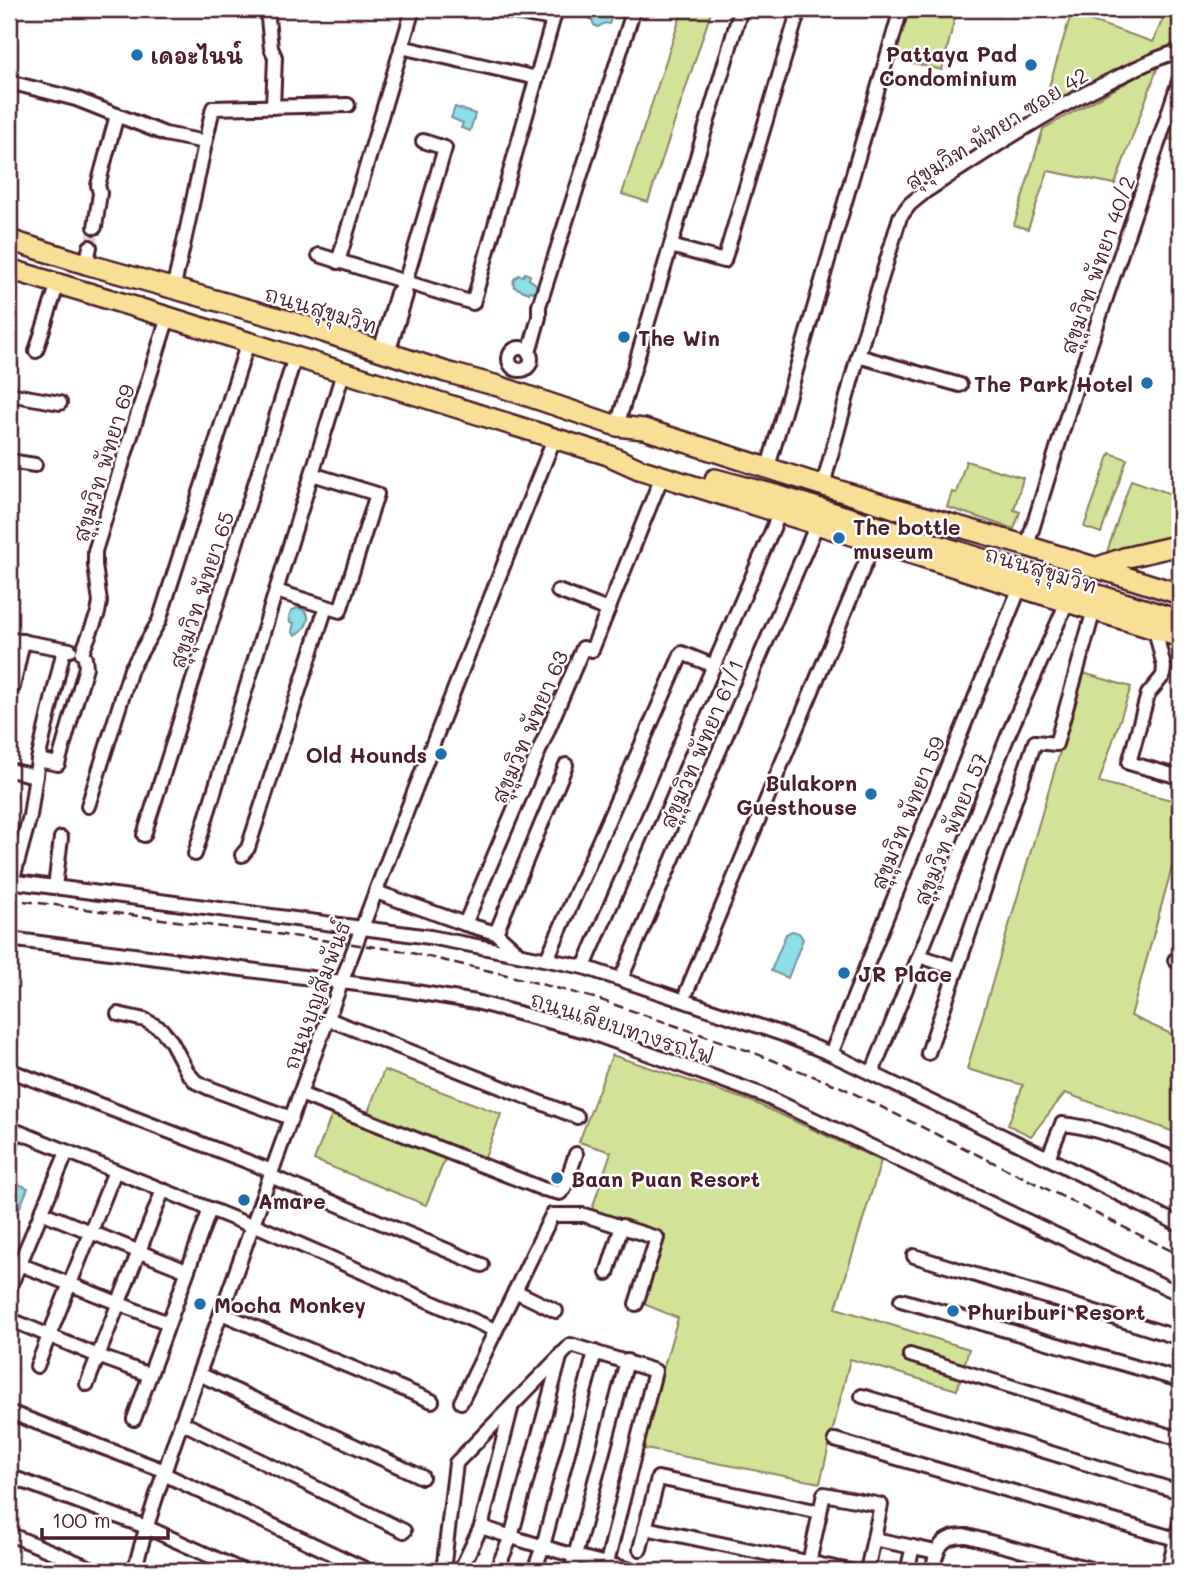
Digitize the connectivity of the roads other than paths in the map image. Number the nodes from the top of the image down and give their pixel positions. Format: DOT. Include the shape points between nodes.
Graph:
graph roads {
  1 [pos="267,9"];
  2 [pos="413,9"];
  3 [pos="495,9"];
  4 [pos="634,9"];
  5 [pos="741,9"];
  6 [pos="799,9"];
  7 [pos="901,9"];
  8 [pos="555,14"];
  9 [pos="401,47"];
  10 [pos="1180,51"];
  11 [pos="537,78"];
  12 [pos="1180,78"];
  13 [pos="9,82"];
  14 [pos="348,105"];
  15 [pos="273,107"];
  16 [pos="117,115"];
  17 [pos="423,141"];
  18 [pos="205,142"];
  19 [pos="95,227"];
  20 [pos="9,240"];
  21 [pos="671,246"];
  22 [pos="53,254"];
  23 [pos="318,256"];
  24 [pos="338,262"];
  25 [pos="9,270"];
  26 [pos="52,282"];
  27 [pos="405,284"];
  28 [pos="173,289"];
  29 [pos="168,317"];
  30 [pos="248,342"];
  31 [pos="525,350"];
  32 [pos="36,351"];
  33 [pos="384,352"];
  34 [pos="858,356"];
  35 [pos="295,357"];
  36 [pos="510,365"];
  37 [pos="343,373"];
  38 [pos="498,386"];
  39 [pos="961,386"];
  40 [pos="9,394"];
  41 [pos="60,403"];
  42 [pos="618,426"];
  43 [pos="554,439"];
  44 [pos="608,455"];
  45 [pos="9,460"];
  46 [pos="35,465"];
  47 [pos="768,467"];
  48 [pos="312,474"];
  49 [pos="662,476"];
  50 [pos="822,485"];
  51 [pos="780,512"];
  52 [pos="817,524"];
  53 [pos="874,542"];
  54 [pos="1180,545"];
  55 [pos="1027,546"];
  56 [pos="1095,568"];
  57 [pos="1020,587"];
  58 [pos="276,591"];
  59 [pos="558,591"];
  60 [pos="1177,594"];
  61 [pos="1067,601"];
  62 [pos="326,607"];
  63 [pos="1180,609"];
  64 [pos="608,610"];
  65 [pos="1094,610"];
  66 [pos="1180,620"];
  67 [pos="1158,630"];
  68 [pos="1180,631"];
  69 [pos="1180,636"];
  70 [pos="9,639"];
  71 [pos="23,641"];
  72 [pos="64,649"];
  73 [pos="82,653"];
  74 [pos="713,666"];
  75 [pos="13,687"];
  76 [pos="38,761"];
  77 [pos="566,765"];
  78 [pos="9,770"];
  79 [pos="36,776"];
  80 [pos="1176,776"];
  81 [pos="88,806"];
  82 [pos="144,835"];
  83 [pos="61,838"];
  84 [pos="195,854"];
  85 [pos="242,856"];
  86 [pos="11,881"];
  87 [pos="55,887"];
  88 [pos="376,892"];
  89 [pos="465,925"];
  90 [pos="362,927"];
  91 [pos="496,933"];
  92 [pos="9,939"];
  93 [pos="517,953"];
  94 [pos="920,956"];
  95 [pos="547,959"];
  96 [pos="584,967"];
  97 [pos="957,969"];
  98 [pos="621,979"];
  99 [pos="342,981"];
  100 [pos="687,991"];
  101 [pos="117,1014"];
  102 [pos="328,1019"];
  103 [pos="928,1053"];
  104 [pos="831,1054"];
  105 [pos="9,1067"];
  106 [pos="872,1073"];
  107 [pos="300,1094"];
  108 [pos="576,1117"];
  109 [pos="291,1118"];
  110 [pos="11,1136"];
  111 [pos="66,1154"];
  112 [pos="576,1154"];
  113 [pos="1048,1158"];
  114 [pos="1180,1161"];
  115 [pos="114,1174"];
  116 [pos="271,1174"];
  117 [pos="162,1194"];
  118 [pos="41,1212"];
  119 [pos="208,1213"];
  120 [pos="1180,1223"];
  121 [pos="622,1226"];
  122 [pos="252,1228"];
  123 [pos="90,1232"];
  124 [pos="139,1253"];
  125 [pos="914,1256"];
  126 [pos="19,1264"];
  127 [pos="482,1265"];
  128 [pos="187,1271"];
  129 [pos="607,1273"];
  130 [pos="69,1284"];
  131 [pos="9,1289"];
  132 [pos="514,1291"];
  133 [pos="1180,1294"];
  134 [pos="901,1300"];
  135 [pos="636,1304"];
  136 [pos="119,1305"];
  137 [pos="556,1311"];
  138 [pos="221,1313"];
  139 [pos="9,1319"];
  140 [pos="168,1323"];
  141 [pos="495,1330"];
  142 [pos="48,1336"];
  143 [pos="1180,1338"];
  144 [pos="566,1349"];
  145 [pos="596,1352"];
  146 [pos="910,1355"];
  147 [pos="98,1356"];
  148 [pos="627,1362"];
  149 [pos="37,1366"];
  150 [pos="199,1374"];
  151 [pos="150,1375"];
  152 [pos="1180,1380"];
  153 [pos="87,1384"];
  154 [pos="862,1396"];
  155 [pos="432,1401"];
  156 [pos="461,1402"];
  157 [pos="512,1406"];
  158 [pos="9,1412"];
  159 [pos="134,1419"];
  160 [pos="181,1422"];
  161 [pos="1180,1439"];
  162 [pos="835,1440"];
  163 [pos="164,1472"];
  164 [pos="9,1476"];
  165 [pos="422,1477"];
  166 [pos="1180,1492"];
  167 [pos="820,1513"];
  168 [pos="1180,1523"];
  169 [pos="146,1527"];
  170 [pos="481,1527"];
  171 [pos="645,1528"];
  172 [pos="404,1531"];
  173 [pos="9,1534"];
  174 [pos="511,1538"];
  175 [pos="874,1539"];
  176 [pos="1177,1543"];
  177 [pos="543,1546"];
  178 [pos="913,1546"];
  179 [pos="640,1549"];
  180 [pos="936,1552"];
  181 [pos="576,1556"];
  182 [pos="809,1563"];
  183 [pos="606,1568"];
  184 [pos="98,1571"];
  185 [pos="134,1571"];
  186 [pos="243,1571"];
  187 [pos="369,1571"];
  188 [pos="443,1571"];
  189 [pos="460,1571"];
  190 [pos="496,1571"];
  191 [pos="534,1571"];
  192 [pos="571,1571"];
  193 [pos="637,1571"];
  194 [pos="850,1571"];
  195 [pos="867,1571"];
  196 [pos="906,1571"];
  197 [pos="932,1571"];
  198 [pos="1098,1571"];
  199 [pos="1168,1571"];
  1 -- 15 [label="street" via="275,57"];
  2 -- 9 [label="street"];
  3 -- 8 [label="street"];
  4 -- 31 [label="street" via="534,336"];
  5 -- 21 [label="street"];
  6 -- 21 [label="street" via="724,261"];
  7 -- 47 [label="street"];
  8 -- 11 [label="street"];
  9 -- 11 [label="street"];
  9 -- 24 [label="street"];
  10 -- 34 [label="street, สุขุมวิท พัทยา ซอย 42" via="1091,90 910,204 900,217"];
  11 -- 27 [label="street" via="473,303"];
  12 -- 55 [label="street, สุขุมวิท พัทยา 40/2"];
  13 -- 16 [label="street"];
  14 -- 15 [label="street"];
  15 -- 18 [label="street" via="214,108"];
  16 -- 18 [label="street" via="165,134"];
  16 -- 19 [label="street" via="98,185"];
  17 -- 27 [label="street" via="445,148"];
  18 -- 28 [label="street"];
  20 -- 22 [label="highway, ถนนสุขุมวิท"];
  21 -- 42 [label="street"];
  22 -- 26 [label="highway"];
  22 -- 28 [label="highway, ถนนสุขุมวิท" via="88,256"];
  23 -- 24 [label="street"];
  24 -- 27 [label="street"];
  25 -- 26 [label="highway, ถนนสุขุมวิท"];
  26 -- 29 [label="highway, ถนนสุขุมวิท"];
  26 -- 32 [label="street"];
  27 -- 33 [label="street" via="397,293"];
  28 -- 33 [label="highway, ถนนสุขุมวิท"];
  29 -- 30 [label="highway, ถนนสุขุมวิท"];
  29 -- 73 [label="street, สุขุมวิท พัทยา 69" via="95,551 100,602"];
  30 -- 35 [label="highway, ถนนสุขุมวิท"];
  30 -- 81 [label="street" via="159,621 131,669"];
  31 -- 36 [label="street" via="511,352"];
  31 -- 36 [label="street" via="531,360 527,367 520,370"];
  33 -- 38 [label="highway, ถนนสุขุมวิท"];
  34 -- 39 [label="street"];
  34 -- 50 [label="street, สุขุมวิท พัทยา ซอย 42"];
  35 -- 37 [label="highway, ถนนสุขุมวิท"];
  35 -- 82 [label="street, สุขุมวิท พัทยา 65"];
  36 -- 38 [label="street"];
  37 -- 43 [label="highway, ถนนสุขุมวิท"];
  37 -- 48 [label="street"];
  38 -- 42 [label="highway, ถนนสุขุมวิท"];
  40 -- 41 [label="street"];
  42 -- 47 [label="highway, ถนนสุขุมวิท" via="644,429"];
  42 -- 63 [label="highway, ถนนสุขุมวิท" via="641,441"];
  43 -- 44 [label="highway, ถนนสุขุมวิท"];
  43 -- 88 [label="street, ถนนบุญสัมพันธ์"];
  44 -- 49 [label="highway, ถนนสุขุมวิท"];
  44 -- 66 [label="highway, ถนนสุขุมวิท" via="641,459 779,496"];
  45 -- 46 [label="street"];
  47 -- 50 [label="highway, ถนนสุขุมวิท"];
  48 -- 58 [label="street"];
  48 -- 62 [label="street" via="377,494 340,611"];
  49 -- 51 [label="highway, ถนนสุขุมวิท"];
  49 -- 64 [label="street, สุขุมวิท พัทยา 63"];
  50 -- 55 [label="highway, ถนนสุขุมวิท"];
  51 -- 52 [label="highway, ถนนสุขุมวิท"];
  51 -- 74 [label="street"];
  52 -- 53 [label="highway, ถนนสุขุมวิท"];
  52 -- 98 [label="street, สุขุมวิท พัทยา 61/1"];
  53 -- 57 [label="highway, ถนนสุขุมวิท"];
  53 -- 100 [label="street"];
  54 -- 56 [label="highway"];
  55 -- 56 [label="highway, ถนนสุขุมวิท"];
  56 -- 60 [label="highway, ถนนสุขุมวิท"];
  57 -- 61 [label="highway, ถนนสุขุมวิท"];
  57 -- 104 [label="street, สุขุมวิท พัทยา 59"];
  58 -- 62 [label="street"];
  58 -- 84 [label="street"];
  59 -- 64 [label="street"];
  61 -- 65 [label="highway, ถนนสุขุมวิท"];
  61 -- 94 [label="street, สุขุมวิท พัทยา 57"];
  62 -- 85 [label="street"];
  64 -- 89 [label="street, สุขุมวิท พัทยา 63" via="592,650 583,648"];
  65 -- 67 [label="highway, ถนนสุขุมวิท"];
  65 -- 97 [label="street" via="1056,744 1035,742"];
  67 -- 68 [label="highway"];
  67 -- 69 [label="highway, ถนนสุขุมวิท"];
  67 -- 80 [label="street" via="1163,676 1148,694 1129,763"];
  70 -- 71 [label="street"];
  71 -- 72 [label="street"];
  71 -- 75 [label="street"];
  72 -- 73 [label="street"];
  72 -- 76 [label="street"];
  73 -- 76 [label="street, สุขุมวิท พัทยา 69" via="86,667 58,764"];
  74 -- 95 [label="street" via="682,653"];
  74 -- 96 [label="street"];
  76 -- 79 [label="street"];
  77 -- 91 [label="street"];
  78 -- 79 [label="street"];
  79 -- 86 [label="street"];
  83 -- 87 [label="street"];
  86 -- 87 [label="street, ถนนเลียบทางรถไฟ"];
  87 -- 90 [label="street, ถนนเลียบทางรถไฟ"];
  88 -- 89 [label="street"];
  88 -- 90 [label="street, ถนนบุญสัมพันธ์"];
  89 -- 91 [label="street"];
  90 -- 93 [label="street, ถนนเลียบทางรถไฟ"];
  90 -- 99 [label="street, ถนนบุญสัมพันธ์"];
  91 -- 93 [label="street"];
  92 -- 99 [label="street, ถนนเลียบทางรถไฟ"];
  93 -- 95 [label="street, ถนนเลียบทางรถไฟ"];
  94 -- 97 [label="street"];
  94 -- 106 [label="street, สุขุมวิท พัทยา 57"];
  95 -- 96 [label="street, ถนนเลียบทางรถไฟ"];
  96 -- 98 [label="street, ถนนเลียบทางรถไฟ"];
  97 -- 103 [label="street"];
  98 -- 104 [label="street, ถนนเลียบทางรถไฟ"];
  99 -- 102 [label="street, ถนนบุญสัมพันธ์"];
  99 -- 133 [label="street, ถนนเลียบทางรถไฟ" via="476,1002 589,1032 763,1095"];
  101 -- 109 [label="street" via="161,1029 196,1082"];
  102 -- 107 [label="street, ถนนบุญสัมพันธ์"];
  102 -- 108 [label="street"];
  104 -- 106 [label="street, ถนนเลียบทางรถไฟ"];
  105 -- 116 [label="street"];
  106 -- 113 [label="street, ถนนเลียบทางรถไฟ"];
  107 -- 109 [label="street, ถนนบุญสัมพันธ์"];
  107 -- 112 [label="street" via="560,1193"];
  109 -- 116 [label="street, ถนนบุญสัมพันธ์"];
  110 -- 111 [label="street"];
  111 -- 115 [label="street"];
  111 -- 118 [label="street"];
  113 -- 114 [label="street" via="1062,1124 1083,1126"];
  113 -- 120 [label="street, ถนนเลียบทางรถไฟ"];
  115 -- 117 [label="street"];
  115 -- 123 [label="street"];
  116 -- 122 [label="street, ถนนบุญสัมพันธ์"];
  116 -- 127 [label="street"];
  117 -- 119 [label="street"];
  117 -- 124 [label="street"];
  118 -- 123 [label="street"];
  118 -- 126 [label="street"];
  119 -- 122 [label="street"];
  119 -- 128 [label="street"];
  121 -- 129 [label="street"];
  121 -- 132 [label="street" via="584,1215 551,1215"];
  121 -- 135 [label="street" via="657,1238"];
  122 -- 138 [label="street, ถนนบุญสัมพันธ์"];
  122 -- 141 [label="street"];
  123 -- 124 [label="street"];
  123 -- 130 [label="street"];
  124 -- 128 [label="street"];
  124 -- 136 [label="street"];
  125 -- 143 [label="street"];
  126 -- 130 [label="street"];
  126 -- 131 [label="street"];
  128 -- 140 [label="street"];
  130 -- 136 [label="street"];
  130 -- 142 [label="street"];
  132 -- 137 [label="street"];
  132 -- 141 [label="street"];
  134 -- 152 [label="street"];
  136 -- 140 [label="street"];
  136 -- 147 [label="street"];
  138 -- 150 [label="street, ถนนบุญสัมพันธ์"];
  138 -- 155 [label="street"];
  139 -- 142 [label="street"];
  140 -- 151 [label="street"];
  141 -- 156 [label="street"];
  142 -- 147 [label="street"];
  142 -- 149 [label="street"];
  144 -- 145 [label="street"];
  144 -- 157 [label="street"];
  144 -- 174 [label="street"];
  145 -- 148 [label="street"];
  145 -- 177 [label="street"];
  146 -- 161 [label="street"];
  147 -- 151 [label="street"];
  147 -- 153 [label="street"];
  148 -- 181 [label="street"];
  148 -- 183 [label="street" via="655,1371"];
  150 -- 160 [label="street, ถนนบุญสัมพันธ์"];
  150 -- 165 [label="street"];
  151 -- 159 [label="street"];
  154 -- 166 [label="street"];
  157 -- 170 [label="street"];
  157 -- 188 [label="street" via="456,1463"];
  158 -- 163 [label="street"];
  160 -- 163 [label="street, ถนนบุญสัมพันธ์"];
  160 -- 172 [label="street"];
  162 -- 176 [label="street"];
  163 -- 169 [label="street, ถนนบุญสัมพันธ์"];
  163 -- 187 [label="street"];
  164 -- 169 [label="street"];
  167 -- 171 [label="street" via="658,1478"];
  167 -- 175 [label="street" via="824,1494 881,1505"];
  167 -- 182 [label="street"];
  168 -- 176 [label="street"];
  169 -- 185 [label="street, ถนนบุญสัมพันธ์"];
  169 -- 186 [label="street"];
  170 -- 174 [label="street"];
  170 -- 189 [label="street"];
  171 -- 179 [label="street"];
  171 -- 182 [label="street"];
  173 -- 184 [label="street"];
  174 -- 177 [label="street"];
  174 -- 190 [label="street"];
  175 -- 178 [label="street"];
  175 -- 195 [label="street"];
  176 -- 199 [label="street"];
  177 -- 181 [label="street"];
  177 -- 191 [label="street"];
  178 -- 180 [label="street"];
  178 -- 196 [label="street"];
  180 -- 197 [label="street"];
  180 -- 198 [label="street" via="949,1539 968,1536"];
  181 -- 183 [label="street"];
  181 -- 192 [label="street"];
  182 -- 194 [label="street"];
  183 -- 193 [label="street"];
}
